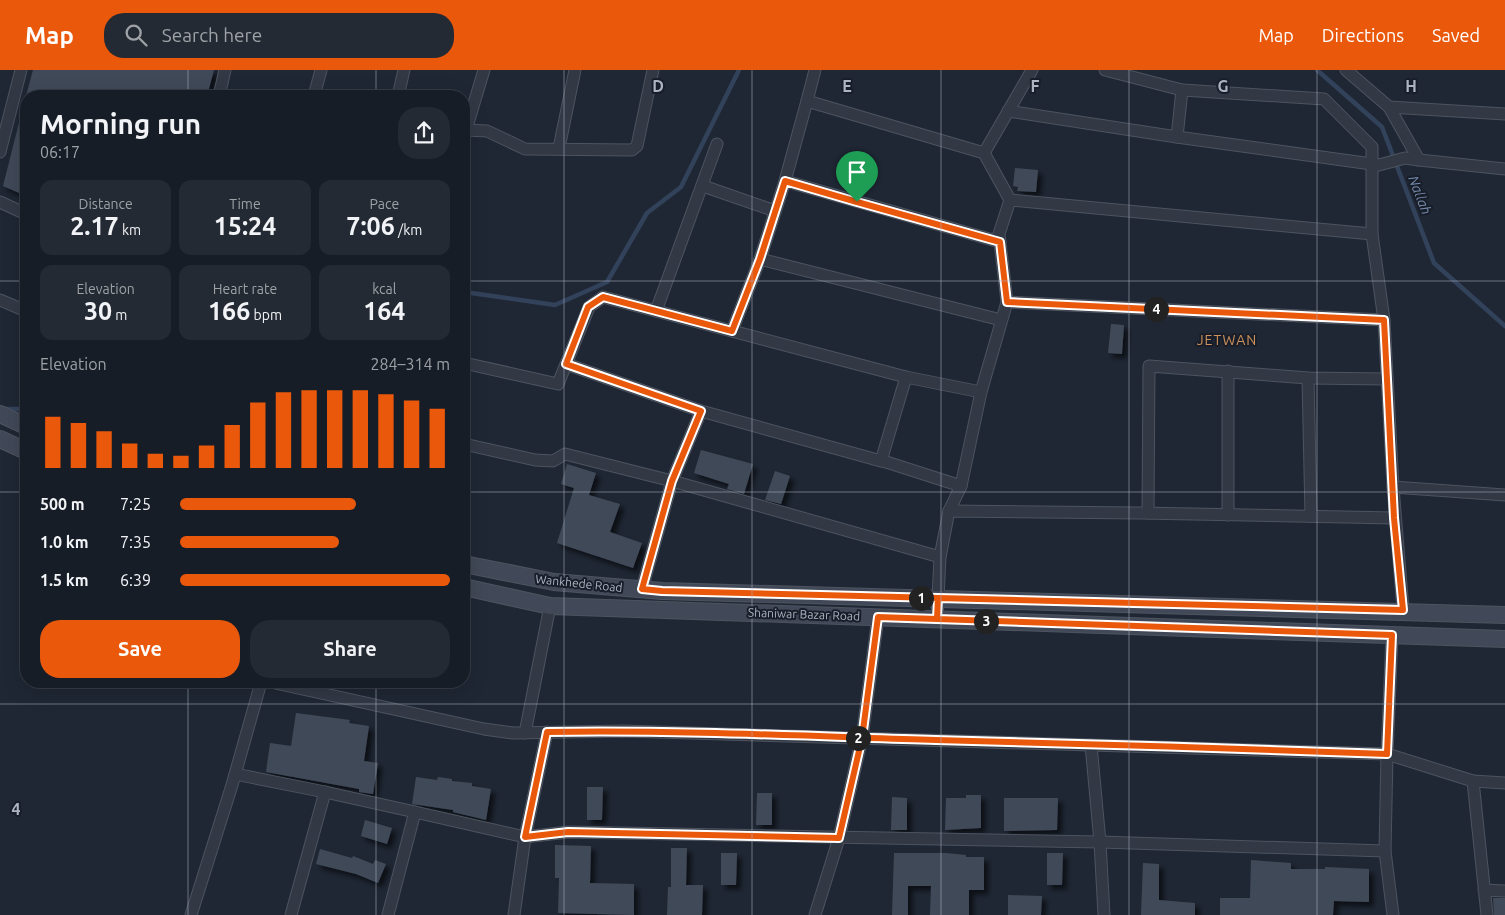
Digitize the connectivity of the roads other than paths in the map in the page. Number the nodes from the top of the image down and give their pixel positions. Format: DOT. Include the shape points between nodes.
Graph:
graph roads {
  1 [pos="21,70"];
  2 [pos="225,70"];
  3 [pos="320,70"];
  4 [pos="404,70"];
  5 [pos="484,70"];
  6 [pos="575,70"];
  7 [pos="653,70"];
  8 [pos="816,70"];
  9 [pos="1032,70"];
  10 [pos="1105,70"];
  11 [pos="1346,70"];
  12 [pos="220,90"];
  13 [pos="315,90"];
  14 [pos="399,90"];
  15 [pos="1182,90"];
  16 [pos="807,101"];
  17 [pos="1389,107"];
  18 [pos="1008,111"];
  19 [pos="1505,114"];
  20 [pos="470,115"];
  21 [pos="470,131"];
  22 [pos="1177,137"];
  23 [pos="718,144"];
  24 [pos="559,148"];
  25 [pos="0,152"];
  26 [pos="984,153"];
  27 [pos="1419,160"];
  28 [pos="1376,164"];
  29 [pos="1505,169"];
  30 [pos="785,181"];
  31 [pos="703,186"];
  32 [pos="1010,200"];
  33 [pos="0,202"];
  34 [pos="775,210"];
  35 [pos="20,211"];
  36 [pos="1372,234"];
  37 [pos="1000,242"];
  38 [pos="760,259"];
  39 [pos="0,300"];
  40 [pos="1007,302"];
  41 [pos="20,308"];
  42 [pos="656,311"];
  43 [pos="1001,320"];
  44 [pos="1384,320"];
  45 [pos="732,331"];
  46 [pos="566,364"];
  47 [pos="470,365"];
  48 [pos="1228,371"];
  49 [pos="906,377"];
  50 [pos="1308,378"];
  51 [pos="1387,379"];
  52 [pos="981,392"];
  53 [pos="701,411"];
  54 [pos="0,414"];
  55 [pos="20,423"];
  56 [pos="0,439"];
  57 [pos="470,445"];
  58 [pos="20,448"];
  59 [pos="880,460"];
  60 [pos="672,481"];
  61 [pos="961,486"];
  62 [pos="1392,487"];
  63 [pos="1505,496"];
  64 [pos="948,512"];
  65 [pos="1148,513"];
  66 [pos="1228,515"];
  67 [pos="1311,516"];
  68 [pos="1394,518"];
  69 [pos="940,557"];
  70 [pos="470,565"];
  71 [pos="470,588"];
  72 [pos="642,589"];
  73 [pos="938,598"];
  74 [pos="550,606"];
  75 [pos="1403,610"];
  76 [pos="1505,615"];
  77 [pos="878,617"];
  78 [pos="937,619"];
  79 [pos="1392,635"];
  80 [pos="1505,639"];
  81 [pos="260,688"];
  82 [pos="298,688"];
  83 [pos="547,732"];
  84 [pos="525,733"];
  85 [pos="862,738"];
  86 [pos="1091,745"];
  87 [pos="1387,754"];
  88 [pos="235,774"];
  89 [pos="1473,781"];
  90 [pos="1505,783"];
  91 [pos="325,792"];
  92 [pos="415,812"];
  93 [pos="525,837"];
  94 [pos="839,838"];
  95 [pos="1100,842"];
  96 [pos="1385,851"];
  97 [pos="1484,890"];
  98 [pos="1505,891"];
  99 [pos="191,915"];
  100 [pos="291,915"];
  101 [pos="388,915"];
  102 [pos="514,915"];
  103 [pos="815,915"];
  104 [pos="1104,915"];
  105 [pos="1393,915"];
  106 [pos="1487,915"];
  1 -- 25 [label="street"];
  2 -- 12 [label="street"];
  3 -- 13 [label="street"];
  4 -- 14 [label="street"];
  5 -- 20 [label="street"];
  6 -- 24 [label="street"];
  7 -- 24 [label="street" via="635,149"];
  8 -- 16 [label="street"];
  9 -- 18 [label="street"];
  10 -- 15 [label="street"];
  11 -- 17 [label="street"];
  15 -- 22 [label="street"];
  15 -- 28 [label="street" via="1324,99 1372,146"];
  16 -- 26 [label="street"];
  16 -- 30 [label="street"];
  17 -- 19 [label="street"];
  17 -- 27 [label="street"];
  18 -- 22 [label="street"];
  18 -- 26 [label="street"];
  21 -- 24 [label="street" via="487,131 525,149"];
  22 -- 28 [label="street"];
  23 -- 31 [label="street"];
  26 -- 32 [label="street"];
  27 -- 28 [label="street" via="1405,158"];
  27 -- 29 [label="street"];
  28 -- 36 [label="street"];
  30 -- 34 [label="street"];
  30 -- 37 [label="street"];
  31 -- 34 [label="street"];
  31 -- 42 [label="street"];
  32 -- 36 [label="street"];
  32 -- 37 [label="street" via="999,234"];
  33 -- 35 [label="street"];
  34 -- 38 [label="street"];
  36 -- 44 [label="street"];
  37 -- 40 [label="street"];
  38 -- 43 [label="street"];
  38 -- 45 [label="street"];
  39 -- 41 [label="street"];
  40 -- 43 [label="street"];
  40 -- 44 [label="street"];
  42 -- 45 [label="street"];
  42 -- 46 [label="street" via="603,297 594,301 588,307"];
  43 -- 52 [label="street"];
  44 -- 51 [label="street"];
  45 -- 49 [label="street"];
  46 -- 47 [label="street" via="558,384"];
  46 -- 53 [label="street"];
  48 -- 50 [label="street"];
  48 -- 65 [label="street" via="1149,366"];
  48 -- 66 [label="street"];
  49 -- 52 [label="street"];
  49 -- 59 [label="street"];
  50 -- 51 [label="street"];
  50 -- 67 [label="street"];
  51 -- 62 [label="street"];
  52 -- 61 [label="street"];
  53 -- 59 [label="street"];
  53 -- 60 [label="street"];
  54 -- 55 [label="main road"];
  56 -- 58 [label="main road"];
  57 -- 60 [label="street" via="535,460 553,461 565,454"];
  59 -- 61 [label="street"];
  60 -- 69 [label="street"];
  60 -- 72 [label="street"];
  61 -- 64 [label="street"];
  62 -- 63 [label="street"];
  62 -- 68 [label="street"];
  64 -- 65 [label="street"];
  64 -- 69 [label="street"];
  65 -- 66 [label="street"];
  66 -- 67 [label="street"];
  67 -- 68 [label="street"];
  68 -- 75 [label="street"];
  69 -- 73 [label="street"];
  70 -- 72 [label="main road, Wankhede Road" via="554,582"];
  71 -- 74 [label="main road, Shaniwar Bazar Road"];
  72 -- 73 [label="main road, Wankhede Road"];
  73 -- 75 [label="main road, Wankhede Road"];
  73 -- 78 [label="street"];
  74 -- 77 [label="main road, Shaniwar Bazar Road"];
  74 -- 84 [label="street"];
  75 -- 76 [label="main road, Wankhede Road"];
  77 -- 78 [label="main road, Shaniwar Bazar Road"];
  77 -- 85 [label="street"];
  78 -- 79 [label="main road, Shaniwar Bazar Road"];
  79 -- 80 [label="main road, Shaniwar Bazar Road"];
  79 -- 87 [label="street"];
  81 -- 88 [label="street"];
  82 -- 84 [label="street" via="484,729"];
  83 -- 84 [label="street"];
  83 -- 85 [label="street"];
  83 -- 93 [label="street"];
  85 -- 86 [label="street"];
  85 -- 94 [label="street"];
  86 -- 87 [label="street"];
  86 -- 95 [label="street"];
  87 -- 89 [label="street"];
  87 -- 96 [label="street"];
  88 -- 91 [label="street"];
  88 -- 99 [label="street"];
  89 -- 90 [label="street"];
  89 -- 97 [label="street"];
  91 -- 92 [label="street"];
  91 -- 100 [label="street"];
  92 -- 93 [label="street"];
  92 -- 101 [label="street"];
  93 -- 94 [label="street" via="568,832"];
  93 -- 102 [label="street"];
  94 -- 95 [label="street"];
  94 -- 103 [label="street"];
  95 -- 96 [label="street"];
  95 -- 104 [label="street"];
  96 -- 105 [label="street"];
  97 -- 98 [label="street"];
  97 -- 106 [label="street"];
}
